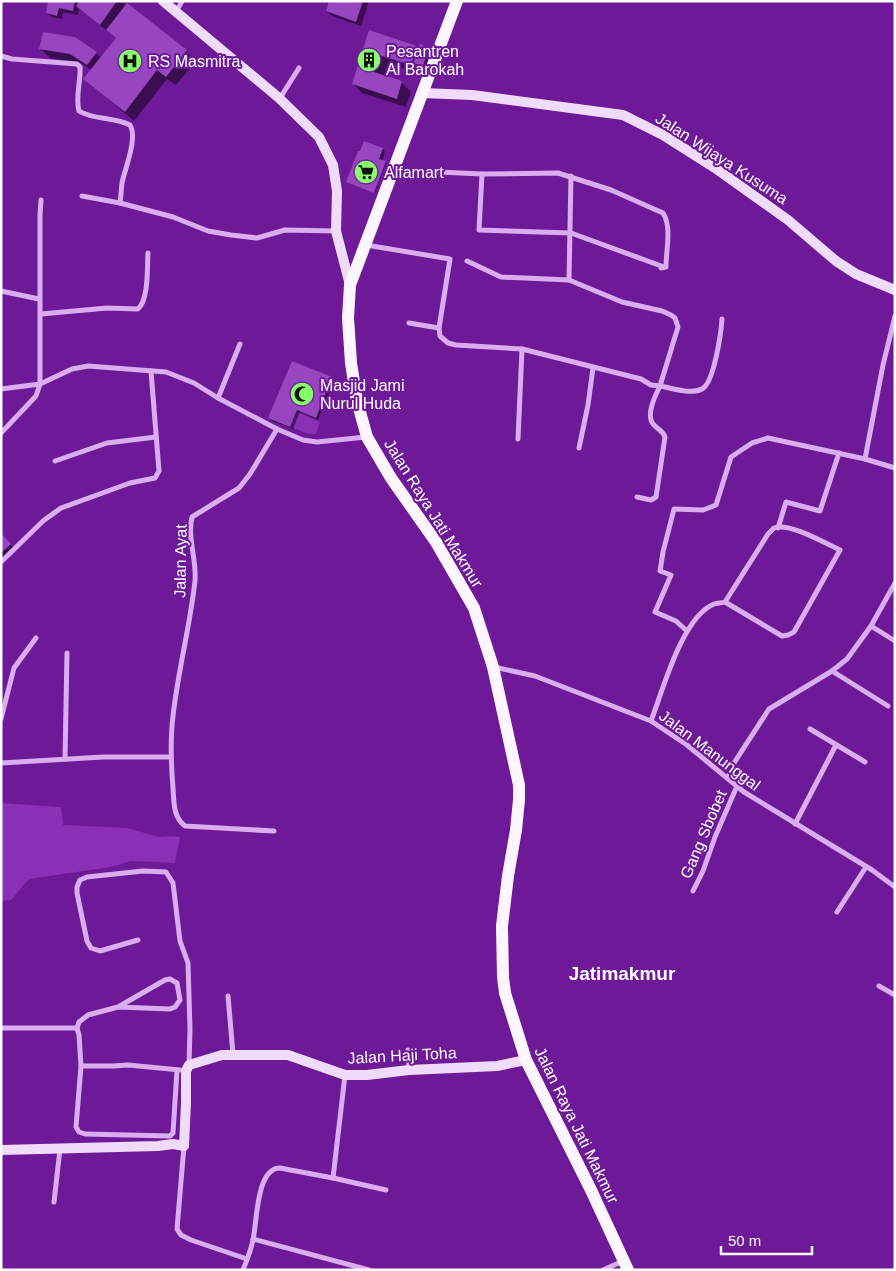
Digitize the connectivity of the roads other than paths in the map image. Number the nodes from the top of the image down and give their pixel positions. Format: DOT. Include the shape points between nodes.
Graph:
graph roads {
  1 [pos="163,1"];
  2 [pos="182,1"];
  3 [pos="457,1"];
  4 [pos="176,12"];
  5 [pos="1,56"];
  6 [pos="298,68"];
  7 [pos="422,93"];
  8 [pos="279,98"];
  9 [pos="394,170"];
  10 [pos="482,174"];
  11 [pos="571,176"];
  12 [pos="82,196"];
  13 [pos="41,200"];
  14 [pos="120,203"];
  15 [pos="336,232"];
  16 [pos="571,234"];
  17 [pos="366,245"];
  18 [pos="148,253"];
  19 [pos="467,261"];
  20 [pos="569,280"];
  21 [pos="350,285"];
  22 [pos="895,290"];
  23 [pos="1,291"];
  24 [pos="39,299"];
  25 [pos="41,314"];
  26 [pos="895,316"];
  27 [pos="722,320"];
  28 [pos="409,324"];
  29 [pos="439,328"];
  30 [pos="240,344"];
  31 [pos="522,349"];
  32 [pos="593,368"];
  33 [pos="151,371"];
  34 [pos="40,384"];
  35 [pos="660,386"];
  36 [pos="1,389"];
  37 [pos="218,398"];
  38 [pos="277,429"];
  39 [pos="1,433"];
  40 [pos="156,437"];
  41 [pos="367,437"];
  42 [pos="518,439"];
  43 [pos="579,448"];
  44 [pos="839,453"];
  45 [pos="865,459"];
  46 [pos="55,461"];
  47 [pos="895,468"];
  48 [pos="637,497"];
  49 [pos="778,528"];
  50 [pos="1,562"];
  51 [pos="895,583"];
  52 [pos="725,602"];
  53 [pos="870,626"];
  54 [pos="687,631"];
  55 [pos="36,638"];
  56 [pos="895,641"];
  57 [pos="67,653"];
  58 [pos="493,667"];
  59 [pos="832,670"];
  60 [pos="888,706"];
  61 [pos="1,719"];
  62 [pos="652,720"];
  63 [pos="810,730"];
  64 [pos="836,745"];
  65 [pos="170,758"];
  66 [pos="65,759"];
  67 [pos="865,762"];
  68 [pos="1,763"];
  69 [pos="728,778"];
  70 [pos="737,786"];
  71 [pos="795,824"];
  72 [pos="274,831"];
  73 [pos="866,866"];
  74 [pos="894,884"];
  75 [pos="693,891"];
  76 [pos="837,912"];
  77 [pos="138,940"];
  78 [pos="879,986"];
  79 [pos="895,995"];
  80 [pos="228,996"];
  81 [pos="118,1006"];
  82 [pos="1,1028"];
  83 [pos="77,1028"];
  84 [pos="408,1050"];
  85 [pos="233,1054"];
  86 [pos="526,1060"];
  87 [pos="82,1066"];
  88 [pos="184,1069"];
  89 [pos="409,1070"];
  90 [pos="345,1075"];
  91 [pos="184,1146"];
  92 [pos="60,1149"];
  93 [pos="1,1150"];
  94 [pos="333,1178"];
  95 [pos="386,1190"];
  96 [pos="54,1202"];
  97 [pos="253,1239"];
  98 [pos="247,1259"];
  99 [pos="343,1264"];
  100 [pos="625,1266"];
  101 [pos="243,1270"];
  102 [pos="341,1270"];
  103 [pos="369,1270"];
  104 [pos="603,1270"];
  1 -- 4 [label="street"];
  2 -- 4 [label="street"];
  3 -- 7 [label="main road, Jalan Raya Jati Makmur"];
  4 -- 8 [label="street"];
  5 -- 14 [label="street" via="76,64 80,67 79,111 130,125 132,142"];
  6 -- 8 [label="street"];
  7 -- 9 [label="main road, Jalan Raya Jati Makmur"];
  7 -- 22 [label="street, Jalan Wijaya Kusuma" via="472,95 623,115 663,135 715,168 788,220 836,262"];
  8 -- 15 [label="street" via="319,137 333,165"];
  9 -- 10 [label="street"];
  9 -- 17 [label="main road, Jalan Raya Jati Makmur"];
  10 -- 11 [label="street" via="558,173"];
  10 -- 16 [label="street" via="479,230"];
  11 -- 16 [label="street"];
  11 -- 16 [label="street" via="663,213 667,220 664,268"];
  12 -- 14 [label="street"];
  13 -- 24 [label="street"];
  14 -- 15 [label="street" via="231,236 257,238 285,230"];
  15 -- 21 [label="street"];
  16 -- 20 [label="street"];
  17 -- 21 [label="main road, Jalan Raya Jati Makmur"];
  17 -- 29 [label="street" via="450,259"];
  18 -- 25 [label="street" via="146,290 143,304 138,309 107,308"];
  19 -- 20 [label="street" via="501,277"];
  20 -- 35 [label="street" via="622,302 675,318 678,327"];
  21 -- 41 [label="main road, Jalan Raya Jati Makmur" via="351,362"];
  23 -- 24 [label="street"];
  24 -- 25 [label="street"];
  25 -- 34 [label="street"];
  26 -- 45 [label="street"];
  27 -- 35 [label="street" via="707,385 694,391"];
  28 -- 29 [label="street"];
  29 -- 31 [label="street" via="441,338 456,345"];
  30 -- 37 [label="street"];
  31 -- 32 [label="street"];
  31 -- 42 [label="street"];
  32 -- 35 [label="street"];
  32 -- 43 [label="street"];
  33 -- 34 [label="street" via="88,366 72,369"];
  33 -- 37 [label="street" via="166,372 194,383"];
  33 -- 40 [label="street"];
  34 -- 36 [label="street"];
  34 -- 39 [label="street" via="36,396"];
  35 -- 48 [label="street" via="651,418 665,437 656,497 651,500"];
  37 -- 38 [label="street"];
  38 -- 41 [label="street" via="316,442"];
  38 -- 65 [label="street, Jalan Ayat" via="239,488 192,517 190,530 195,578 173,716"];
  40 -- 46 [label="street" via="107,443"];
  40 -- 50 [label="street" via="159,471 155,478 130,483 60,508"];
  41 -- 58 [label="main road, Jalan Raya Jati Makmur" via="436,542 474,608"];
  44 -- 45 [label="street"];
  44 -- 49 [label="street" via="820,511 786,502"];
  44 -- 54 [label="street" via="768,438 752,443 731,457 716,505 702,510 674,508 660,570 671,575 655,612 676,621"];
  45 -- 47 [label="street"];
  49 -- 52 [label="street" via="768,534"];
  49 -- 52 [label="street" via="804,533 840,550 794,632 782,636"];
  51 -- 53 [label="street"];
  52 -- 54 [label="street" via="713,604"];
  53 -- 56 [label="street"];
  53 -- 59 [label="street" via="847,659"];
  54 -- 62 [label="street"];
  55 -- 61 [label="street" via="14,668"];
  57 -- 66 [label="street"];
  58 -- 62 [label="street, Jalan Manunggal" via="535,676"];
  58 -- 86 [label="main road, Jalan Raya Jati Makmur" via="519,785 502,926 503,977"];
  59 -- 60 [label="street"];
  59 -- 69 [label="street" via="769,709 734,763"];
  62 -- 69 [label="street, Jalan Manunggal"];
  63 -- 64 [label="street"];
  64 -- 67 [label="street"];
  64 -- 71 [label="street"];
  65 -- 66 [label="street"];
  65 -- 72 [label="street, Jalan Ayat" via="176,814 185,826"];
  66 -- 68 [label="street"];
  69 -- 70 [label="street, Jalan Manunggal"];
  70 -- 71 [label="street, Jalan Manunggal"];
  70 -- 75 [label="street, Gang Sbobet"];
  71 -- 73 [label="street, Jalan Manunggal"];
  73 -- 74 [label="street, Jalan Manunggal"];
  73 -- 76 [label="street"];
  77 -- 88 [label="street" via="100,951 91,948 77,888 80,880 143,871 166,872 173,883 180,941 188,963 190,1029"];
  78 -- 79 [label="street"];
  80 -- 85 [label="street"];
  81 -- 81 [label="street" via="170,1009 180,1000 177,983 165,980"];
  81 -- 83 [label="street" via="88,1015"];
  82 -- 83 [label="street"];
  83 -- 87 [label="street"];
  84 -- 89 [label="street"];
  85 -- 88 [label="street, Jalan Haji Toha" via="222,1054"];
  85 -- 90 [label="street, Jalan Haji Toha" via="288,1054"];
  86 -- 89 [label="street, Jalan Haji Toha" via="496,1066"];
  86 -- 100 [label="main road, Jalan Raya Jati Makmur"];
  87 -- 88 [label="street"];
  87 -- 88 [label="street" via="76,1127 85,1134 170,1136"];
  88 -- 91 [label="street"];
  89 -- 90 [label="street, Jalan Haji Toha"];
  90 -- 94 [label="street"];
  91 -- 92 [label="street"];
  91 -- 98 [label="street" via="177,1228 181,1235"];
  92 -- 93 [label="street"];
  92 -- 96 [label="street"];
  94 -- 95 [label="street"];
  94 -- 97 [label="street" via="284,1169 272,1170 262,1187"];
  97 -- 98 [label="street"];
  97 -- 99 [label="street"];
  98 -- 101 [label="street"];
  99 -- 102 [label="street"];
  99 -- 103 [label="street"];
  100 -- 104 [label="street"];
}
